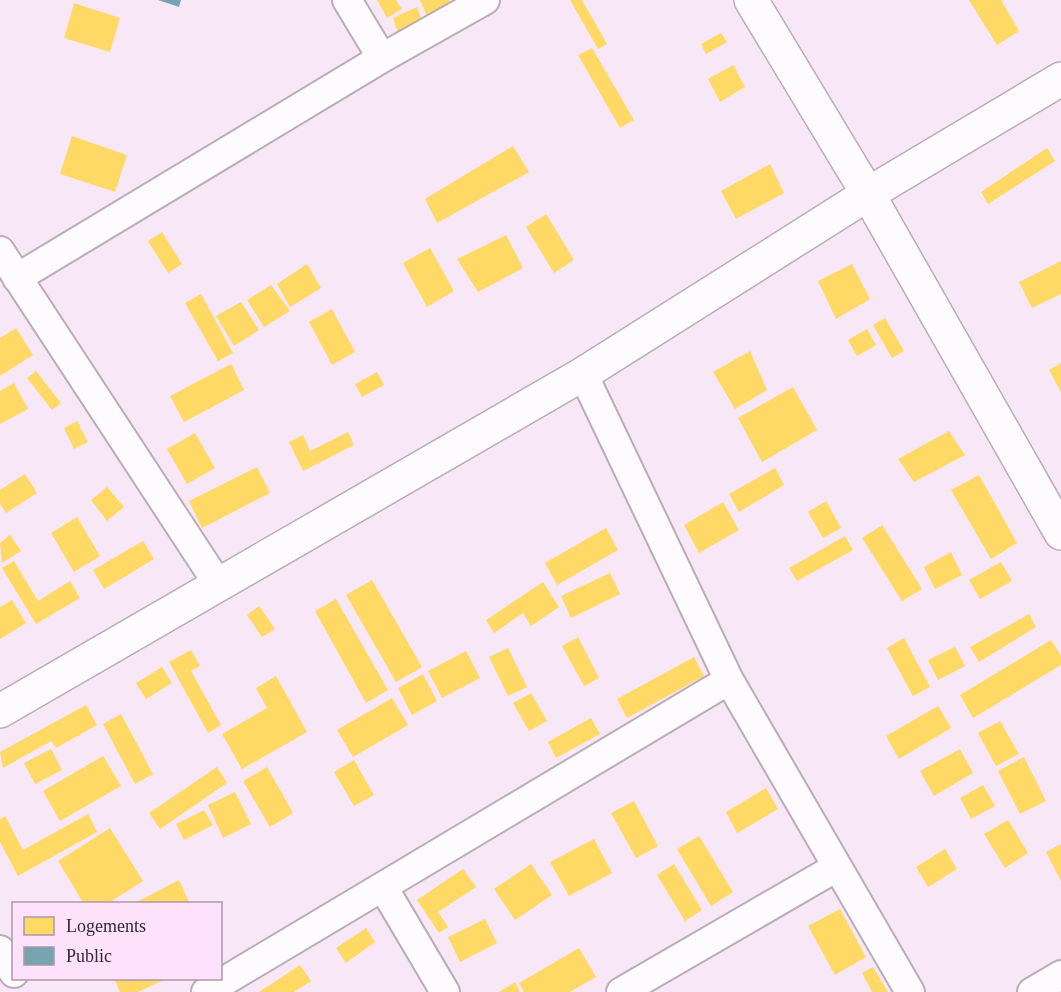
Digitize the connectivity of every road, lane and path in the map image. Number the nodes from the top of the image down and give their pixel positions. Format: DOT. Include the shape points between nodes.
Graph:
graph roads {
  1 [pos="347,0"];
  2 [pos="485,0"];
  3 [pos="751,0"];
  4 [pos="382,58"];
  5 [pos="1061,79"];
  6 [pos="868,194"];
  7 [pos="0,251"];
  8 [pos="17,278"];
  9 [pos="583,374"];
  10 [pos="1057,518"];
  11 [pos="218,584"];
  12 [pos="729,680"];
  13 [pos="0,711"];
  14 [pos="837,867"];
  15 [pos="383,886"];
  16 [pos="0,950"];
  17 [pos="12,970"];
  18 [pos="1061,975"];
  19 [pos="206,992"];
  20 [pos="445,992"];
  21 [pos="621,992"];
  22 [pos="910,992"];
  23 [pos="1032,992"];
  1 -- 4 [label="street"];
  2 -- 4 [label="street"];
  3 -- 6 [label="street"];
  4 -- 8 [label="street"];
  5 -- 6 [label="street"];
  6 -- 9 [label="street"];
  6 -- 10 [label="street"];
  7 -- 8 [label="street"];
  8 -- 11 [label="street"];
  9 -- 11 [label="street"];
  9 -- 12 [label="street"];
  11 -- 13 [label="street"];
  12 -- 14 [label="street"];
  12 -- 15 [label="street"];
  14 -- 21 [label="street"];
  14 -- 22 [label="street"];
  15 -- 19 [label="street"];
  15 -- 20 [label="street"];
  16 -- 17 [label="street"];
  18 -- 23 [label="street"];
}
